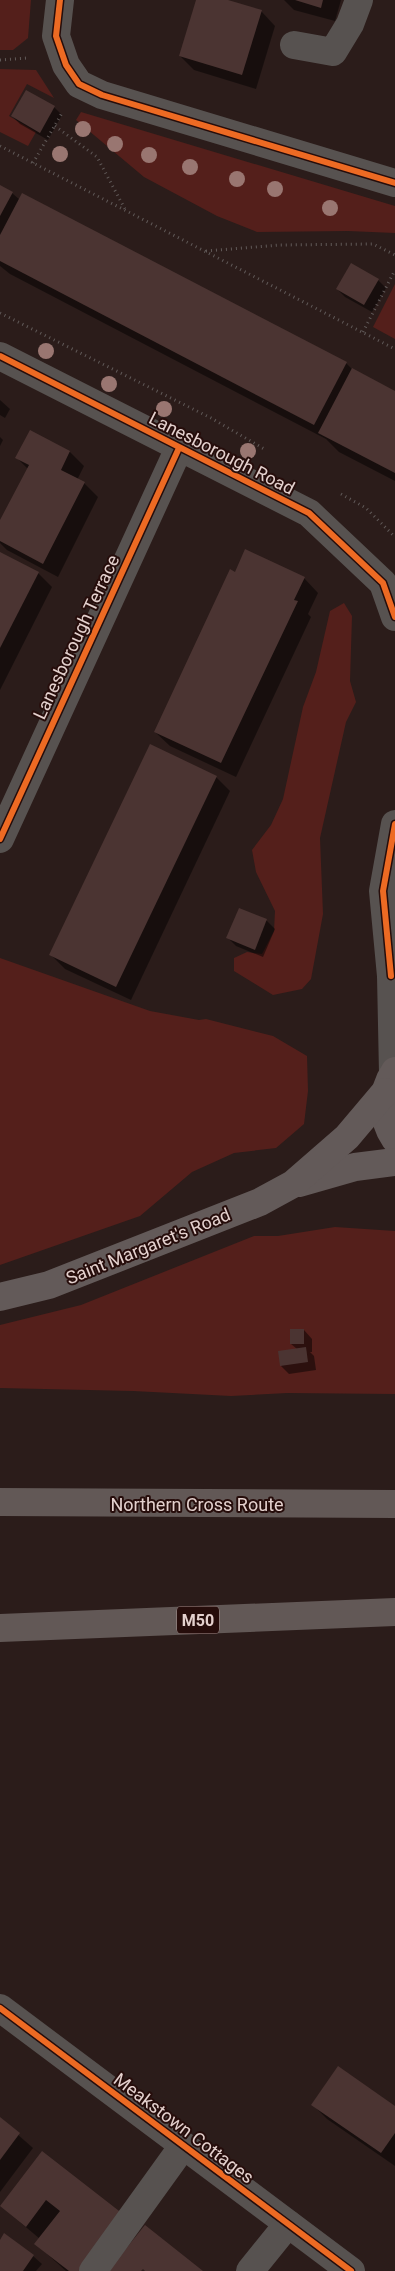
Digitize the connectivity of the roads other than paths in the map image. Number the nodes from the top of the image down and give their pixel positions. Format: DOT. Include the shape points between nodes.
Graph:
graph roads {
  1 [pos="60,0"];
  2 [pos="359,0"];
  3 [pos="294,45"];
  4 [pos="395,183"];
  5 [pos="0,356"];
  6 [pos="179,448"];
  7 [pos="395,617"];
  8 [pos="395,824"];
  9 [pos="0,839"];
  10 [pos="393,979"];
  11 [pos="391,1079"];
  12 [pos="395,1138"];
  13 [pos="395,1162"];
  14 [pos="293,1184"];
  15 [pos="0,1297"];
  16 [pos="0,1502"];
  17 [pos="395,1504"];
  18 [pos="395,1612"];
  19 [pos="0,1628"];
  20 [pos="0,2008"];
  21 [pos="183,2146"];
  22 [pos="288,2224"];
  23 [pos="93,2271"];
  24 [pos="250,2271"];
  25 [pos="351,2271"];
  1 -- 4 [label="street" via="56,36 66,66 79,84 102,95"];
  2 -- 3 [label="street" via="350,24 332,52"];
  5 -- 6 [label="street, Lanesborough Road"];
  6 -- 7 [label="street, Lanesborough Road" via="308,513 383,583"];
  6 -- 9 [label="street, Lanesborough Terrace"];
  8 -- 10 [label="street" via="383,890"];
  10 -- 11 [label="street"];
  11 -- 12 [label="main road" via="384,1113"];
  11 -- 14 [label="main road, Saint Margaret's Road" via="347,1137"];
  13 -- 14 [label="main road, Saint Margaret's Road" via="355,1167"];
  14 -- 15 [label="main road, Saint Margaret's Road" via="260,1202 49,1285"];
  16 -- 17 [label="highway, Northern Cross Route"];
  18 -- 19 [label="highway, M50"];
  20 -- 21 [label="street, Meakstown Cottages"];
  21 -- 22 [label="street, Meakstown Cottages"];
  21 -- 23 [label="street"];
  22 -- 24 [label="street"];
  22 -- 25 [label="street, Meakstown Cottages"];
}
